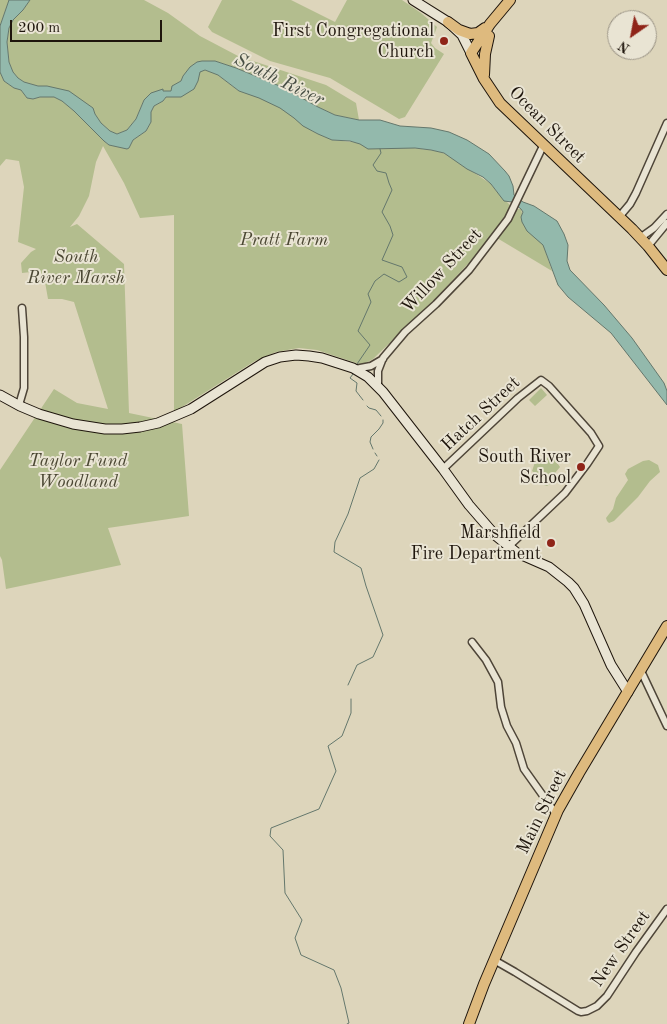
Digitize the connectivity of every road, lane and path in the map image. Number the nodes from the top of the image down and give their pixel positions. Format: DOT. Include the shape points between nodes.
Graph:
graph roads {
  1 [pos="413,0"];
  2 [pos="510,0"];
  3 [pos="499,14"];
  4 [pos="448,22"];
  5 [pos="490,24"];
  6 [pos="489,36"];
  7 [pos="471,53"];
  8 [pos="484,79"];
  9 [pos="667,123"];
  10 [pos="543,146"];
  11 [pos="667,214"];
  12 [pos="619,217"];
  13 [pos="667,223"];
  14 [pos="640,238"];
  15 [pos="648,246"];
  16 [pos="667,270"];
  17 [pos="22,308"];
  18 [pos="384,358"];
  19 [pos="355,369"];
  20 [pos="378,387"];
  21 [pos="0,395"];
  22 [pos="18,406"];
  23 [pos="443,469"];
  24 [pos="508,547"];
  25 [pos="667,626"];
  26 [pos="472,642"];
  27 [pos="641,671"];
  28 [pos="628,692"];
  29 [pos="667,726"];
  30 [pos="556,814"];
  31 [pos="667,909"];
  32 [pos="494,960"];
  33 [pos="469,1024"];
  1 -- 4 [label="street, Ocean Street"];
  2 -- 3 [label="main road"];
  3 -- 5 [label="main road"];
  3 -- 6 [label="main road"];
  4 -- 5 [label="main road" via="470,34 478,33"];
  4 -- 7 [label="street, Ocean Street" via="462,35"];
  5 -- 7 [label="main road"];
  6 -- 7 [label="main road"];
  6 -- 8 [label="main road"];
  7 -- 8 [label="main road, Ocean Street"];
  8 -- 10 [label="main road, Ocean Street" via="500,103"];
  9 -- 12 [label="street" via="636,193"];
  10 -- 12 [label="main road, Ocean Street"];
  10 -- 18 [label="street, Willow Street" via="514,209 501,229 469,270 405,332"];
  11 -- 14 [label="street"];
  12 -- 14 [label="main road, Ocean Street"];
  13 -- 15 [label="street"];
  14 -- 15 [label="main road, Ocean Street"];
  15 -- 16 [label="main road, Ocean Street"];
  17 -- 22 [label="street" via="24,388"];
  18 -- 19 [label="street, Willow Street" via="371,366"];
  18 -- 20 [label="street, Willow Street" via="378,371"];
  19 -- 20 [label="street"];
  19 -- 22 [label="street" via="316,357 280,357 265,362 191,409 158,423 122,429 105,430 72,424"];
  20 -- 23 [label="street"];
  21 -- 22 [label="street"];
  23 -- 24 [label="street" via="484,524"];
  23 -- 24 [label="street, Hatch Street" via="541,380 591,433 600,446 565,493"];
  24 -- 28 [label="street" via="552,569 574,588 611,665"];
  25 -- 27 [label="main road, Main Street"];
  26 -- 30 [label="street" via="498,682 507,726 524,768"];
  27 -- 28 [label="main road, Main Street"];
  27 -- 29 [label="street"];
  28 -- 30 [label="main road, Main Street"];
  30 -- 32 [label="main road, Main Street"];
  31 -- 32 [label="street, New Street" via="607,996 587,1011 578,1011"];
  32 -- 33 [label="main road, Main Street"];
}
